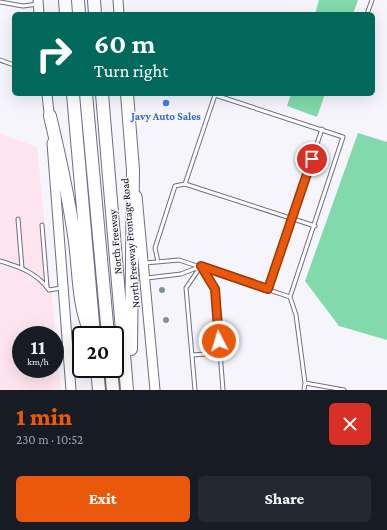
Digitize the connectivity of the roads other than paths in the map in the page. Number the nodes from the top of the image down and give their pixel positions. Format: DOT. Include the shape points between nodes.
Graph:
graph roads {
  1 [pos="65,0"];
  2 [pos="78,0"];
  3 [pos="94,0"];
  4 [pos="118,0"];
  5 [pos="372,0"];
  6 [pos="0,2"];
  7 [pos="38,2"];
  8 [pos="39,12"];
  9 [pos="66,12"];
  10 [pos="79,12"];
  11 [pos="95,12"];
  12 [pos="119,12"];
  13 [pos="368,12"];
  14 [pos="0,60"];
  15 [pos="12,64"];
  16 [pos="47,96"];
  17 [pos="73,96"];
  18 [pos="86,96"];
  19 [pos="102,96"];
  20 [pos="127,96"];
  21 [pos="127,96"];
  22 [pos="215,96"];
  23 [pos="218,96"];
  24 [pos="50,116"];
  25 [pos="322,129"];
  26 [pos="186,184"];
  27 [pos="292,218"];
  28 [pos="18,219"];
  29 [pos="42,225"];
  30 [pos="315,226"];
  31 [pos="0,261"];
  32 [pos="158,262"];
  33 [pos="144,263"];
  34 [pos="201,266"];
  35 [pos="22,268"];
  36 [pos="145,278"];
  37 [pos="47,287"];
  38 [pos="63,288"];
  39 [pos="268,289"];
  40 [pos="290,297"];
  41 [pos="87,326"];
  42 [pos="93,326"];
  43 [pos="107,326"];
  44 [pos="220,354"];
  45 [pos="192,355"];
  46 [pos="98,378"];
  47 [pos="111,378"];
  48 [pos="304,383"];
  49 [pos="71,390"];
  50 [pos="99,390"];
  51 [pos="112,390"];
  52 [pos="127,390"];
  53 [pos="131,390"];
  54 [pos="155,390"];
  55 [pos="195,390"];
  56 [pos="223,390"];
  57 [pos="304,390"];
  58 [pos="344,390"];
  1 -- 9 [label="highway"];
  2 -- 10 [label="highway"];
  3 -- 11 [label="highway"];
  4 -- 12 [label="main road"];
  5 -- 13 [label="lane"];
  6 -- 7 [label="lane" via="23,6"];
  7 -- 8 [label="main road"];
  14 -- 15 [label="lane"];
  16 -- 24 [label="main road"];
  17 -- 42 [label="highway"];
  18 -- 43 [label="highway, North Freeway"];
  19 -- 52 [label="highway, North Freeway"];
  20 -- 33 [label="main road, North Freeway Frontage Road"];
  21 -- 53 [label="highway" via="133,170"];
  22 -- 26 [label="lane"];
  23 -- 25 [label="lane"];
  24 -- 38 [label="main road"];
  24 -- 41 [label="highway" via="65,178 83,315"];
  25 -- 27 [label="lane"];
  25 -- 30 [label="lane" via="343,137"];
  26 -- 27 [label="lane"];
  26 -- 32 [label="lane" via="176,186 161,227 155,248"];
  27 -- 30 [label="lane"];
  27 -- 39 [label="lane"];
  28 -- 35 [label="lane"];
  29 -- 37 [label="lane"];
  30 -- 40 [label="lane"];
  31 -- 35 [label="lane"];
  32 -- 33 [label="lane"];
  32 -- 34 [label="lane" via="179,260"];
  33 -- 36 [label="main road, North Freeway Frontage Road"];
  34 -- 36 [label="lane" via="181,274"];
  34 -- 39 [label="lane"];
  34 -- 44 [label="lane" via="215,289"];
  34 -- 45 [label="lane" via="186,288"];
  35 -- 37 [label="lane"];
  36 -- 54 [label="main road, North Freeway Frontage Road"];
  37 -- 38 [label="lane" via="49,290"];
  38 -- 49 [label="main road"];
  39 -- 40 [label="lane"];
  40 -- 48 [label="lane" via="296,315"];
  44 -- 45 [label="lane"];
  44 -- 56 [label="lane"];
  45 -- 55 [label="lane"];
  46 -- 50 [label="highway"];
  47 -- 51 [label="highway"];
  48 -- 57 [label="lane"];
  48 -- 58 [label="lane"];
}
